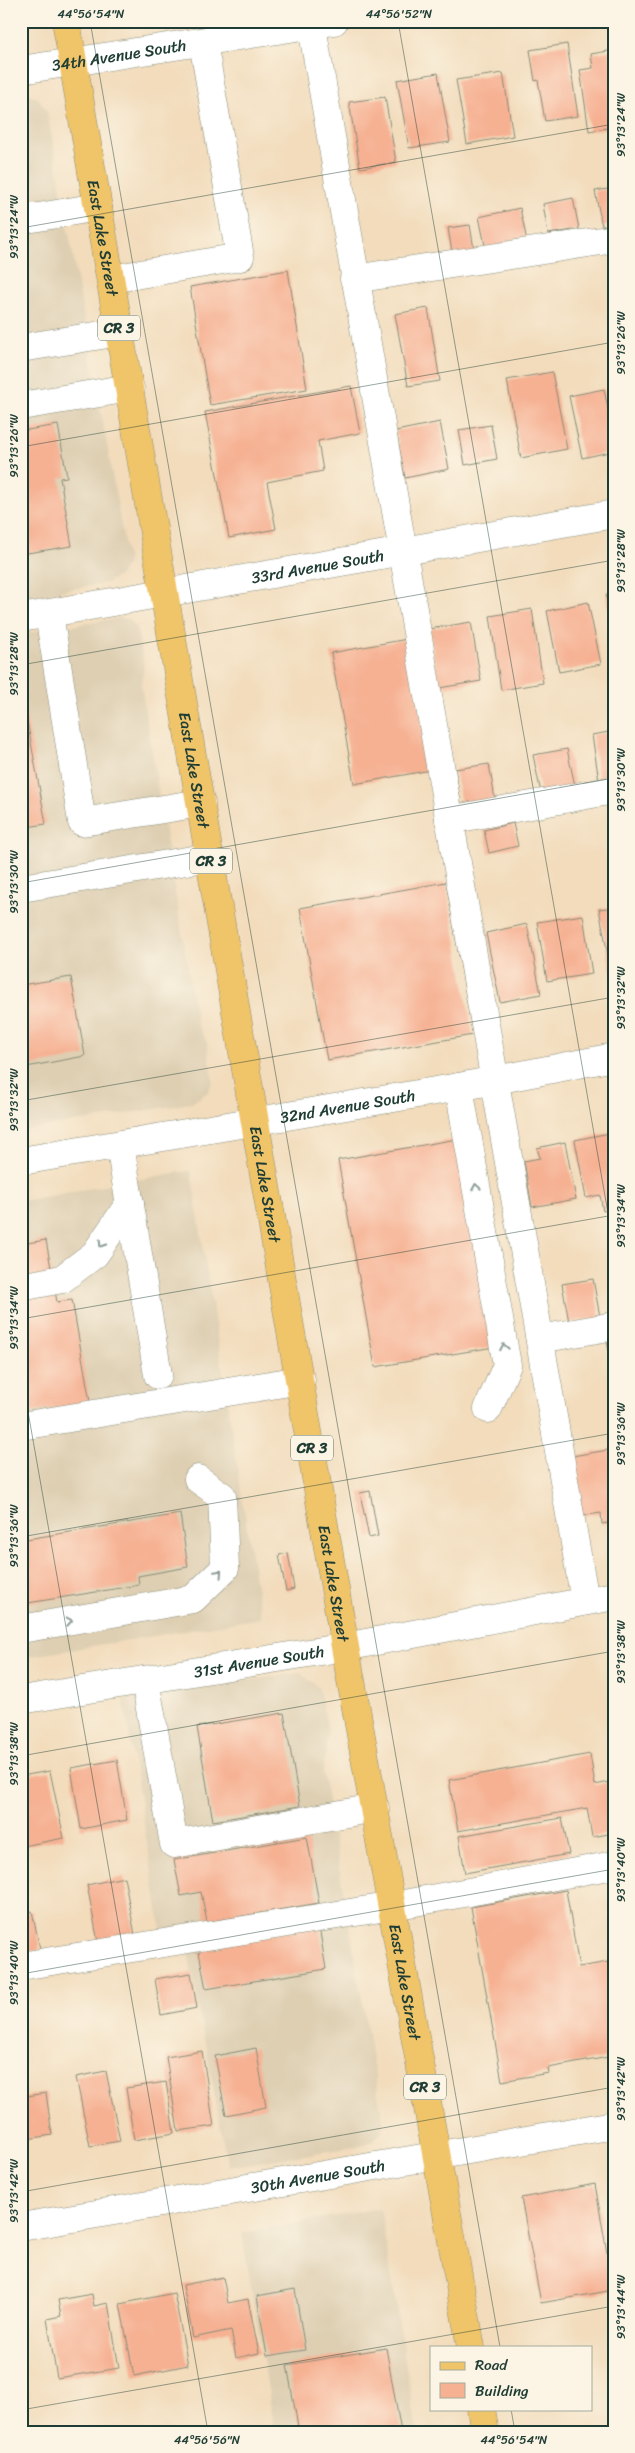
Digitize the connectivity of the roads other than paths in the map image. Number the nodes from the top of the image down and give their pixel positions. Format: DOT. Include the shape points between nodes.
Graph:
graph roads {
  1 [pos="66,21"];
  2 [pos="319,23"];
  3 [pos="203,42"];
  4 [pos="73,61"];
  5 [pos="21,70"];
  6 [pos="98,206"];
  7 [pos="21,220"];
  8 [pos="614,238"];
  9 [pos="111,279"];
  10 [pos="354,279"];
  11 [pos="120,332"];
  12 [pos="21,348"];
  13 [pos="130,388"];
  14 [pos="21,406"];
  15 [pos="614,514"];
  16 [pos="402,552"];
  17 [pos="164,595"];
  18 [pos="49,614"];
  19 [pos="21,618"];
  20 [pos="614,790"];
  21 [pos="201,803"];
  22 [pos="449,820"];
  23 [pos="211,857"];
  24 [pos="21,888"];
  25 [pos="614,1057"];
  26 [pos="494,1081"];
  27 [pos="459,1087"];
  28 [pos="256,1122"];
  29 [pos="120,1145"];
  30 [pos="21,1162"];
  31 [pos="130,1203"];
  32 [pos="21,1287"];
  33 [pos="614,1326"];
  34 [pos="540,1339"];
  35 [pos="158,1375"];
  36 [pos="301,1380"];
  37 [pos="488,1409"];
  38 [pos="21,1426"];
  39 [pos="198,1479"];
  40 [pos="614,1596"];
  41 [pos="585,1601"];
  42 [pos="21,1630"];
  43 [pos="345,1647"];
  44 [pos="145,1680"];
  45 [pos="21,1700"];
  46 [pos="375,1808"];
  47 [pos="614,1864"];
  48 [pos="393,1906"];
  49 [pos="21,1966"];
  50 [pos="614,2125"];
  51 [pos="437,2157"];
  52 [pos="21,2227"];
  53 [pos="470,2346"];
  54 [pos="481,2410"];
  55 [pos="485,2432"];
  1 -- 4 [label="main road, East Lake Street / CR 3"];
  2 -- 3 [label="street, 34th Avenue South"];
  2 -- 10 [label="street"];
  3 -- 4 [label="street, 34th Avenue South"];
  3 -- 9 [label="street" via="240,257"];
  4 -- 5 [label="street, 34th Avenue South"];
  4 -- 6 [label="main road, East Lake Street / CR 3"];
  6 -- 7 [label="street"];
  6 -- 9 [label="main road, East Lake Street / CR 3"];
  8 -- 10 [label="street"];
  9 -- 11 [label="main road, East Lake Street / CR 3"];
  10 -- 16 [label="street"];
  11 -- 12 [label="street"];
  11 -- 13 [label="main road, East Lake Street / CR 3"];
  13 -- 14 [label="street"];
  13 -- 17 [label="main road, East Lake Street / CR 3"];
  15 -- 16 [label="street, 33rd Avenue South"];
  16 -- 17 [label="street, 33rd Avenue South"];
  16 -- 22 [label="street"];
  17 -- 18 [label="street, 33rd Avenue South"];
  17 -- 21 [label="main road, East Lake Street / CR 3"];
  18 -- 19 [label="street, 33rd Avenue South"];
  18 -- 21 [label="street" via="82,822"];
  20 -- 22 [label="street"];
  21 -- 23 [label="main road, East Lake Street / CR 3"];
  22 -- 26 [label="street"];
  23 -- 24 [label="street"];
  23 -- 28 [label="main road, East Lake Street / CR 3"];
  25 -- 26 [label="street, 32nd Avenue South"];
  26 -- 27 [label="street, 32nd Avenue South"];
  26 -- 34 [label="street"];
  27 -- 28 [label="street, 32nd Avenue South"];
  37 -- 27 [label="street, one-way" via="507,1365"];
  28 -- 29 [label="street, 32nd Avenue South"];
  28 -- 36 [label="main road, East Lake Street / CR 3"];
  29 -- 30 [label="street, 32nd Avenue South"];
  29 -- 31 [label="street"];
  31 -- 32 [label="street, one-way" via="95,1254 62,1279"];
  31 -- 35 [label="street"];
  33 -- 34 [label="street"];
  34 -- 41 [label="street"];
  36 -- 38 [label="street"];
  36 -- 43 [label="main road, East Lake Street / CR 3"];
  42 -- 39 [label="street, one-way" via="193,1599 225,1568 222,1496"];
  40 -- 41 [label="street, 31st Avenue South"];
  41 -- 43 [label="street, 31st Avenue South"];
  43 -- 44 [label="street, 31st Avenue South"];
  43 -- 46 [label="main road, East Lake Street / CR 3"];
  44 -- 45 [label="street, 31st Avenue South"];
  44 -- 46 [label="street" via="174,1844"];
  46 -- 48 [label="main road, East Lake Street / CR 3"];
  47 -- 48 [label="street"];
  48 -- 49 [label="street"];
  48 -- 51 [label="main road, East Lake Street / CR 3"];
  50 -- 51 [label="street, 30th Avenue South"];
  51 -- 52 [label="street, 30th Avenue South"];
  51 -- 53 [label="main road, East Lake Street / CR 3"];
  54 -- 55 [label="main road"];
}
